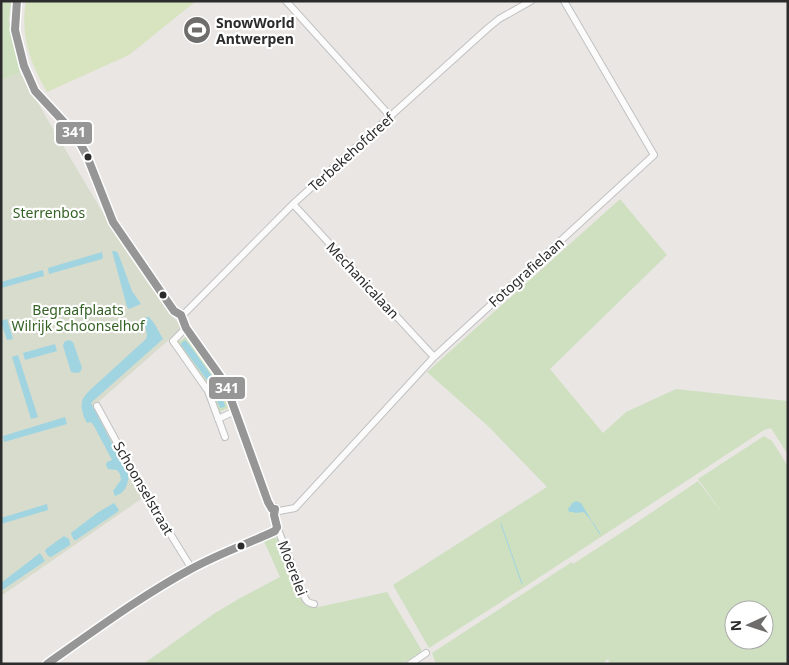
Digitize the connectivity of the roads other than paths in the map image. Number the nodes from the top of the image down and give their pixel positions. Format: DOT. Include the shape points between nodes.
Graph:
graph roads {
  1 [pos="17,1"];
  2 [pos="286,1"];
  3 [pos="564,1"];
  4 [pos="526,3"];
  5 [pos="391,116"];
  6 [pos="293,204"];
  7 [pos="181,315"];
  8 [pos="186,328"];
  9 [pos="434,357"];
  10 [pos="98,406"];
  11 [pos="235,411"];
  12 [pos="218,419"];
  13 [pos="225,437"];
  14 [pos="274,510"];
  15 [pos="278,527"];
  16 [pos="192,569"];
  17 [pos="314,604"];
  18 [pos="426,653"];
  19 [pos="47,664"];
  20 [pos="410,664"];
  1 -- 7 [label="street, Moerelei" via="15,30 24,66 35,91 75,134 113,222 174,311"];
  2 -- 5 [label="street"];
  3 -- 9 [label="street, Fotografielaan" via="654,155"];
  4 -- 5 [label="street, Terbekehofdreef" via="499,19"];
  5 -- 6 [label="street, Terbekehofdreef"];
  6 -- 7 [label="street, Terbekehofdreef"];
  6 -- 9 [label="street, Mechanicalaan"];
  7 -- 8 [label="street, Moerelei"];
  8 -- 11 [label="street, Moerelei" via="224,383"];
  8 -- 12 [label="street" via="173,341 208,391"];
  9 -- 14 [label="street, Fotografielaan" via="295,508"];
  10 -- 16 [label="street, Schoonselstraat" via="140,485"];
  11 -- 12 [label="street"];
  11 -- 14 [label="street, Moerelei"];
  12 -- 13 [label="street"];
  14 -- 15 [label="street, Moerelei"];
  15 -- 16 [label="street, Moerelei"];
  15 -- 17 [label="street, Moerelei" via="306,601"];
  16 -- 19 [label="street, Moerelei" via="115,616"];
  18 -- 20 [label="street"];
}
